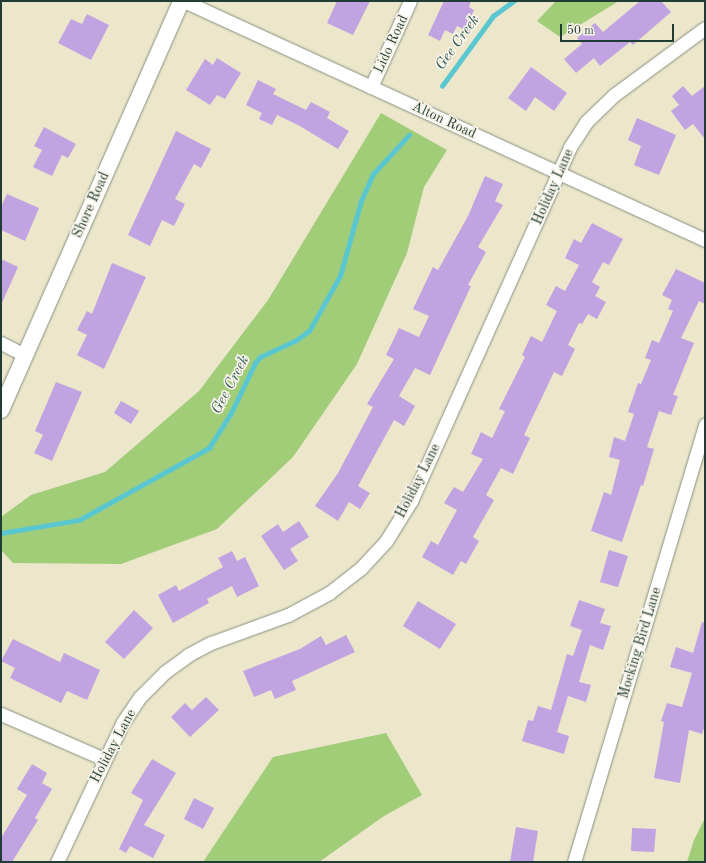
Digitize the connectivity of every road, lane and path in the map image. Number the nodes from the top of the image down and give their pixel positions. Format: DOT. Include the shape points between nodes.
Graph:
graph roads {
  1 [pos="182,1"];
  2 [pos="410,1"];
  3 [pos="705,28"];
  4 [pos="371,87"];
  5 [pos="559,173"];
  6 [pos="705,240"];
  7 [pos="1,343"];
  8 [pos="25,355"];
  9 [pos="1,410"];
  10 [pos="705,424"];
  11 [pos="1,714"];
  12 [pos="104,759"];
  13 [pos="57,862"];
  14 [pos="574,862"];
  1 -- 4 [label="street, Alton Road"];
  1 -- 8 [label="street, Shore Road"];
  2 -- 4 [label="street, Lido Road"];
  3 -- 5 [label="street, Holiday Lane" via="614,94 586,122 570,147"];
  4 -- 5 [label="street, Alton Road"];
  5 -- 6 [label="street, Alton Road"];
  5 -- 12 [label="street, Holiday Lane" via="411,500 386,541 361,568 329,593 288,615 211,643 188,655 165,672 140,697 123,722"];
  7 -- 8 [label="street"];
  8 -- 9 [label="street, Shore Road"];
  10 -- 14 [label="street, Mocking Bird Lane"];
  11 -- 12 [label="street"];
  12 -- 13 [label="street, Holiday Lane"];
}
